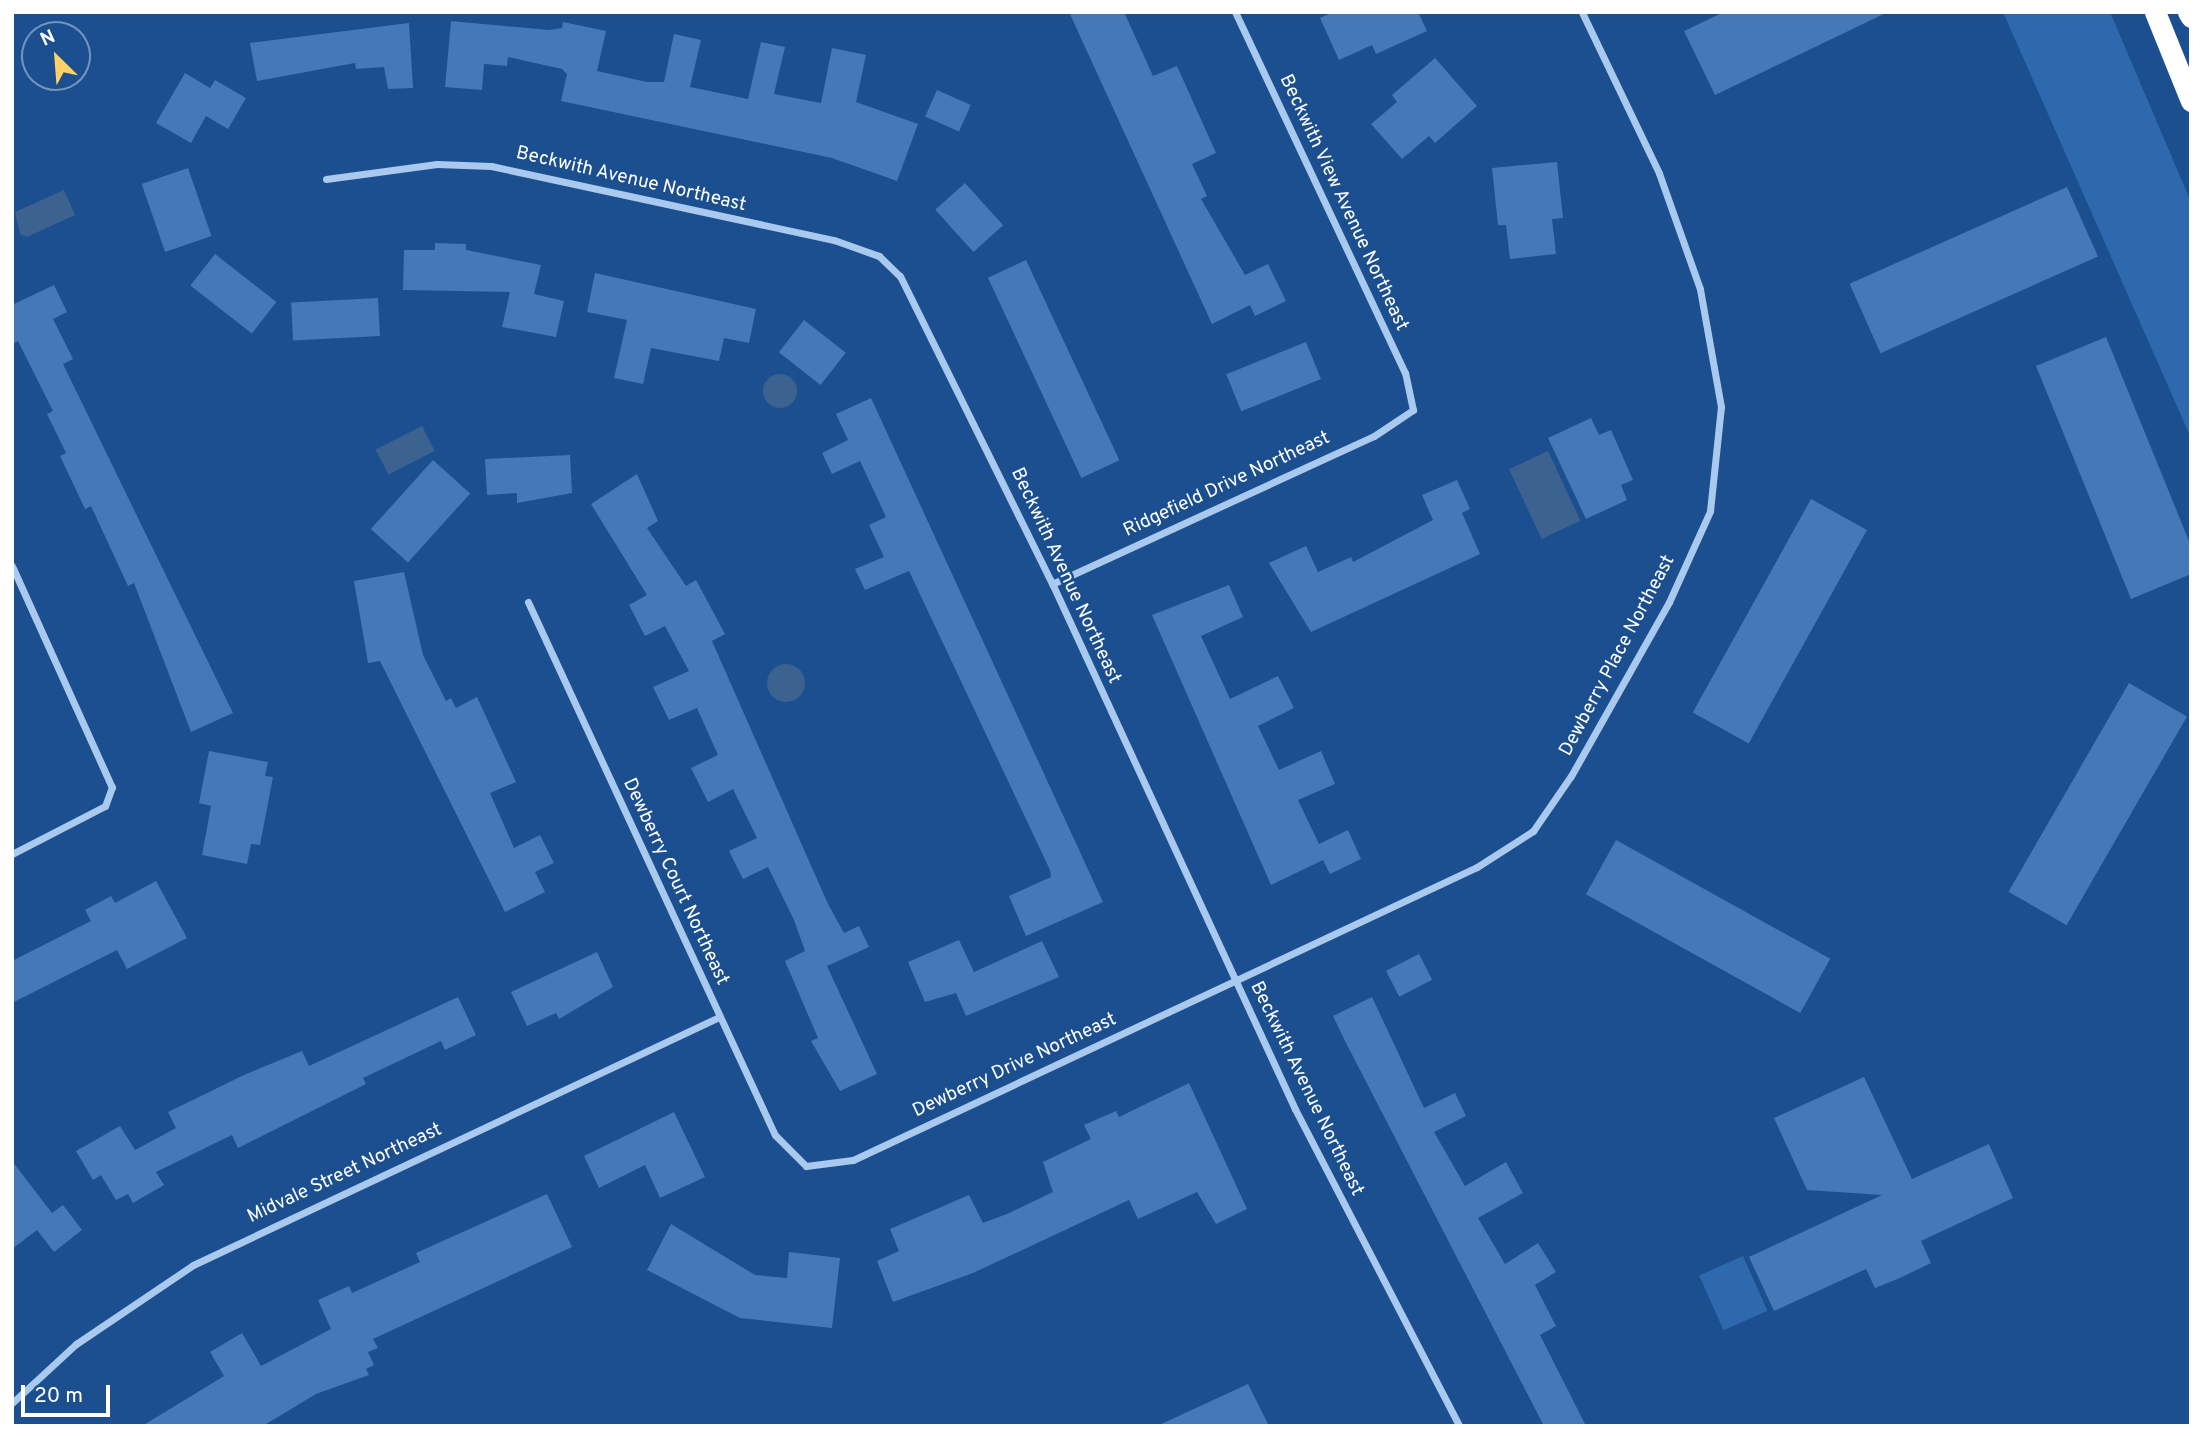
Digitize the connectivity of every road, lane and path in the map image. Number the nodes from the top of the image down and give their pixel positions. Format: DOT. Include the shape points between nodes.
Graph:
graph roads {
  1 [pos="1236,12"];
  2 [pos="1583,12"];
  3 [pos="2155,12"];
  4 [pos="2188,12"];
  5 [pos="2191,17"];
  6 [pos="2191,102"];
  7 [pos="326,179"];
  8 [pos="1413,410"];
  9 [pos="12,566"];
  10 [pos="1052,584"];
  11 [pos="528,602"];
  12 [pos="12,854"];
  13 [pos="1235,979"];
  14 [pos="719,1017"];
  15 [pos="806,1166"];
  16 [pos="12,1404"];
  17 [pos="1459,1426"];
  1 -- 8 [label="street, Beckwith View Avenue Northeast" via="1405,373"];
  2 -- 13 [label="street, Dewberry Place Northeast" via="1659,173 1700,289 1721,407 1710,511 1669,602 1533,831 1477,867"];
  3 -- 6 [label="highway"];
  4 -- 5 [label="highway"];
  7 -- 10 [label="street, Beckwith Avenue Northeast" via="437,164 491,166 834,240 878,256 900,276 923,313"];
  8 -- 10 [label="street, Ridgefield Drive Northeast" via="1374,436"];
  9 -- 12 [label="street" via="112,787 105,806"];
  10 -- 13 [label="street, Beckwith Avenue Northeast"];
  11 -- 14 [label="street, Dewberry Court Northeast"];
  13 -- 15 [label="street, Dewberry Drive Northeast" via="853,1160"];
  13 -- 17 [label="street, Beckwith Avenue Northeast"];
  14 -- 15 [label="street, Dewberry Court Northeast" via="775,1135"];
  14 -- 16 [label="street, Midvale Street Northeast" via="193,1265 76,1344"];
}
